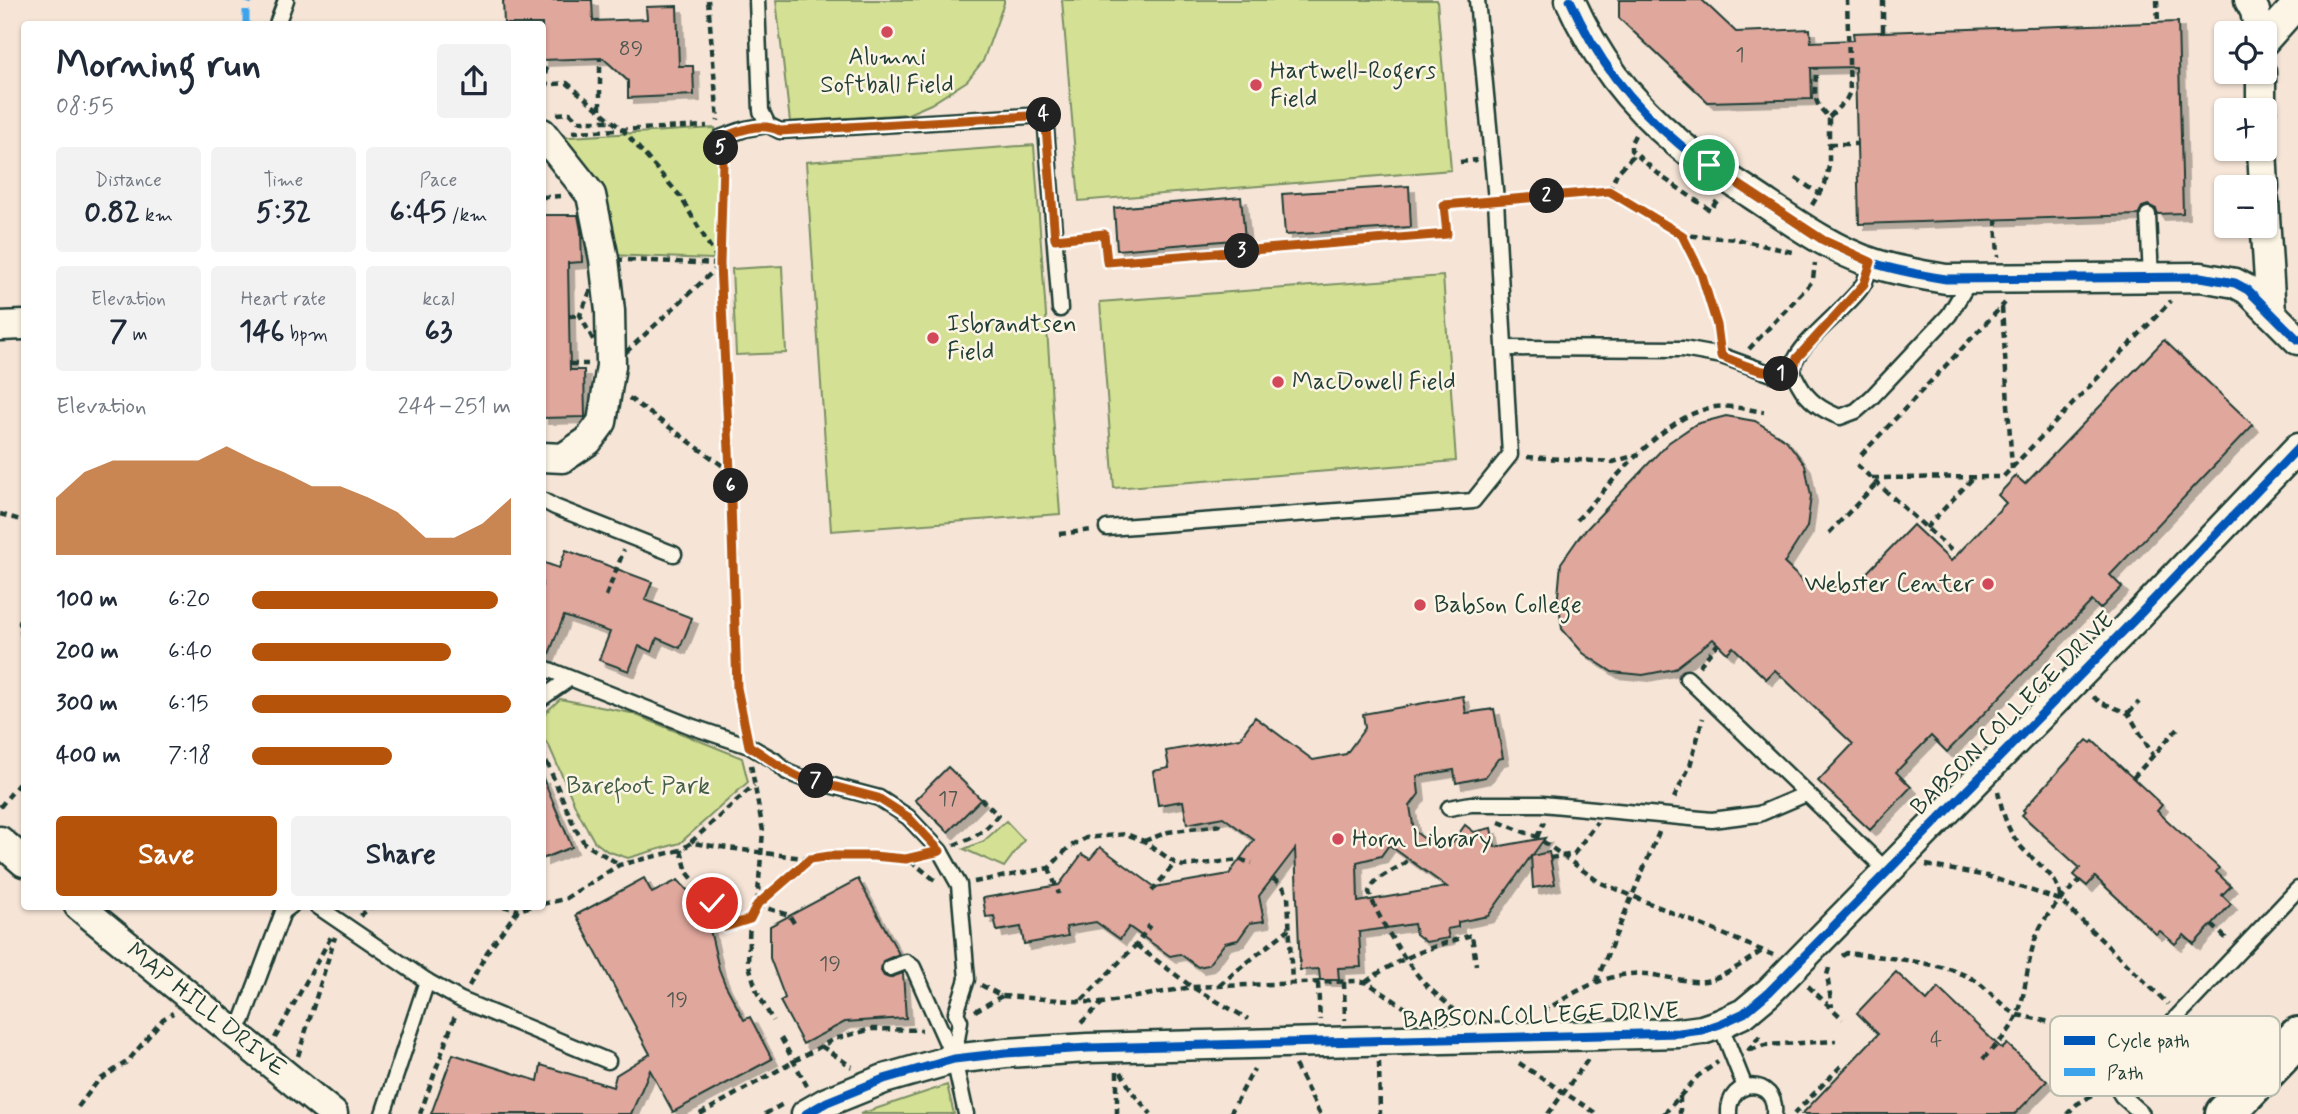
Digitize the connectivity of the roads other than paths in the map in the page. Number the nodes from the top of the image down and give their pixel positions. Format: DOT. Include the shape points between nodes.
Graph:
graph roads {
  1 [pos="286,0"];
  2 [pos="757,0"];
  3 [pos="1477,0"];
  4 [pos="1570,0"];
  5 [pos="2249,0"];
  6 [pos="2298,3"];
  7 [pos="278,21"];
  8 [pos="2257,21"];
  9 [pos="2277,26"];
  10 [pos="550,123"];
  11 [pos="768,125"];
  12 [pos="720,138"];
  13 [pos="2148,215"];
  14 [pos="2266,238"];
  15 [pos="1871,262"];
  16 [pos="2151,278"];
  17 [pos="1970,280"];
  18 [pos="1060,309"];
  19 [pos="2271,313"];
  20 [pos="0,326"];
  21 [pos="21,326"];
  22 [pos="2298,340"];
  23 [pos="1504,348"];
  24 [pos="1793,372"];
  25 [pos="2298,448"];
  26 [pos="549,463"];
  27 [pos="546,502"];
  28 [pos="1107,528"];
  29 [pos="674,554"];
  30 [pos="546,669"];
  31 [pos="1687,678"];
  32 [pos="569,679"];
  33 [pos="546,695"];
  34 [pos="1806,794"];
  35 [pos="1449,808"];
  36 [pos="0,841"];
  37 [pos="21,859"];
  38 [pos="1892,864"];
  39 [pos="2298,889"];
  40 [pos="84,910"];
  41 [pos="286,910"];
  42 [pos="322,910"];
  43 [pos="890,968"];
  44 [pos="427,981"];
  45 [pos="2176,1016"];
  46 [pos="1720,1024"];
  47 [pos="234,1033"];
  48 [pos="2298,1037"];
  49 [pos="954,1059"];
  50 [pos="2280,1059"];
  51 [pos="608,1061"];
  52 [pos="1745,1087"];
  53 [pos="2122,1096"];
  54 [pos="2250,1096"];
  55 [pos="808,1102"];
  56 [pos="2238,1110"];
  57 [pos="333,1114"];
  58 [pos="383,1114"];
  59 [pos="966,1114"];
  60 [pos="1730,1114"];
  61 [pos="1774,1114"];
  62 [pos="2142,1114"];
  1 -- 7 [label="lane"];
  2 -- 11 [label="lane" via="761,111"];
  3 -- 23 [label="lane"];
  4 -- 15 [label="street" via="1586,36 1614,78 1678,144 1823,240"];
  5 -- 8 [label="street"];
  6 -- 9 [label="street"];
  10 -- 26 [label="street" via="591,195 610,312 609,375 602,422 588,441"];
  11 -- 12 [label="lane"];
  11 -- 18 [label="lane" via="780,131 1045,115"];
  13 -- 16 [label="lane"];
  14 -- 19 [label="street"];
  15 -- 17 [label="street" via="1912,274"];
  15 -- 24 [label="lane" via="1864,284 1797,358"];
  16 -- 17 [label="street"];
  16 -- 19 [label="street" via="2201,277 2235,284"];
  17 -- 24 [label="lane" via="1949,315 1871,398 1848,415 1840,417 1815,404"];
  19 -- 22 [label="street"];
  20 -- 21 [label="street"];
  23 -- 24 [label="lane" via="1683,349 1721,356 1772,374"];
  23 -- 28 [label="lane" via="1510,455 1473,501"];
  25 -- 38 [label="street, BABSON COLLEGE DRIVE"];
  27 -- 29 [label="lane"];
  30 -- 32 [label="lane"];
  31 -- 34 [label="lane"];
  32 -- 33 [label="lane"];
  32 -- 49 [label="lane" via="749,746 799,777 878,798 908,817 940,851 959,891 967,979 956,1013 960,1021"];
  34 -- 35 [label="lane" via="1759,814 1712,820 1542,804"];
  34 -- 38 [label="lane"];
  36 -- 37 [label="street"];
  38 -- 46 [label="street, BABSON COLLEGE DRIVE" via="1744,1013"];
  39 -- 45 [label="lane"];
  40 -- 47 [label="street, MAP HILL DRIVE"];
  41 -- 47 [label="lane"];
  42 -- 44 [label="lane"];
  43 -- 49 [label="lane" via="905,962 913,967"];
  44 -- 51 [label="lane" via="461,1000"];
  44 -- 58 [label="lane"];
  46 -- 49 [label="street, BABSON COLLEGE DRIVE" via="1679,1033 1088,1048"];
  46 -- 52 [label="lane"];
  47 -- 57 [label="street, MAP HILL DRIVE"];
  48 -- 50 [label="main road"];
  49 -- 55 [label="street, BABSON COLLEGE DRIVE" via="884,1079 827,1102"];
  49 -- 59 [label="lane"];
  52 -- 60 [label="lane" via="1730,1101"];
  52 -- 61 [label="lane" via="1766,1091 1774,1102"];
  53 -- 62 [label="lane"];
  54 -- 56 [label="main road"];
}
